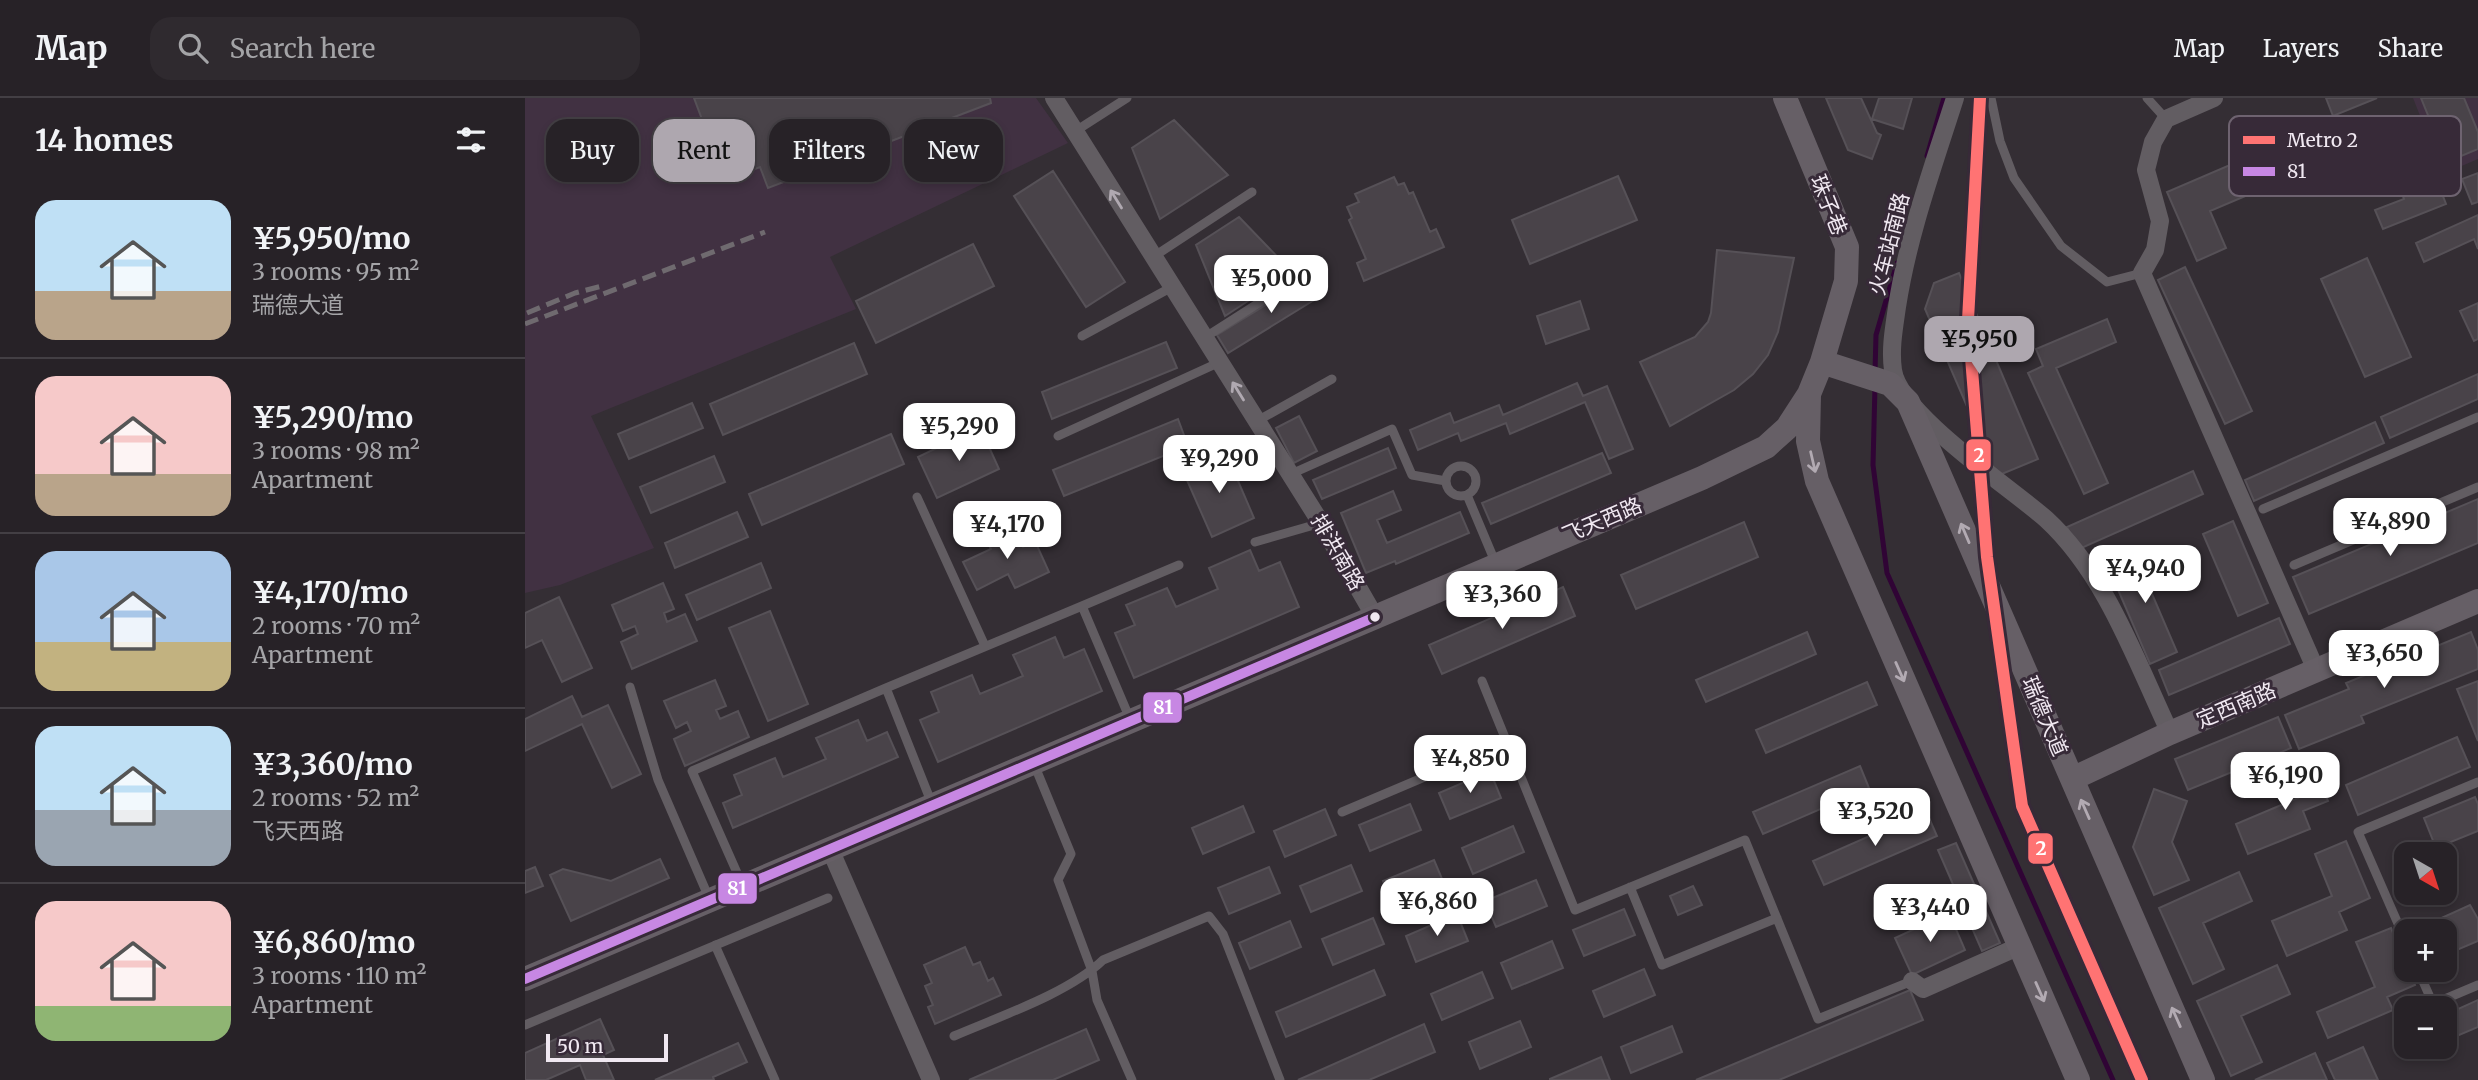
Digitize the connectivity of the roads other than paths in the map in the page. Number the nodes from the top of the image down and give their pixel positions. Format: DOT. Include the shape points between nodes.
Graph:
graph roads {
  1 [pos="1054,98"];
  2 [pos="1127,98"];
  3 [pos="1785,98"];
  4 [pos="1955,98"];
  5 [pos="1991,98"];
  6 [pos="2147,98"];
  7 [pos="2214,98"];
  8 [pos="2166,119"];
  9 [pos="1074,132"];
  10 [pos="1252,192"];
  11 [pos="1153,257"];
  12 [pos="1306,273"];
  13 [pos="2142,273"];
  14 [pos="1171,287"];
  15 [pos="1082,336"];
  16 [pos="1204,338"];
  17 [pos="1220,362"];
  18 [pos="1822,362"];
  19 [pos="1332,379"];
  20 [pos="1809,394"];
  21 [pos="1908,402"];
  22 [pos="2478,417"];
  23 [pos="1257,421"];
  24 [pos="1058,436"];
  25 [pos="1291,474"];
  26 [pos="1446,481"];
  27 [pos="2478,487"];
  28 [pos="1467,495"];
  29 [pos="917,497"];
  30 [pos="2263,509"];
  31 [pos="1321,523"];
  32 [pos="1255,542"];
  33 [pos="1179,565"];
  34 [pos="1496,565"];
  35 [pos="2294,565"];
  36 [pos="1082,606"];
  37 [pos="2476,606"];
  38 [pos="1375,617"];
  39 [pos="985,646"];
  40 [pos="2316,670"];
  41 [pos="1482,681"];
  42 [pos="630,687"];
  43 [pos="886,688"];
  44 [pos="1131,721"];
  45 [pos="2169,733"];
  46 [pos="1507,742"];
  47 [pos="1033,762"];
  48 [pos="2072,779"];
  49 [pos="2478,782"];
  50 [pos="933,805"];
  51 [pos="1342,812"];
  52 [pos="830,849"];
  53 [pos="743,886"];
  54 [pos="1630,887"];
  55 [pos="828,898"];
  56 [pos="710,900"];
  57 [pos="1777,918"];
  58 [pos="2396,919"];
  59 [pos="715,945"];
  60 [pos="2020,946"];
  61 [pos="1092,971"];
  62 [pos="525,979"];
  63 [pos="1912,981"];
  64 [pos="2423,982"];
  65 [pos="2478,985"];
  66 [pos="525,1025"];
  67 [pos="954,1036"];
  68 [pos="775,1080"];
  69 [pos="932,1080"];
  70 [pos="1132,1080"];
  71 [pos="1280,1080"];
  72 [pos="2078,1080"];
  73 [pos="2203,1080"];
  1 -- 9 [label="street, 排洪南路"];
  2 -- 9 [label="lane"];
  3 -- 18 [label="street, 珠子巷" via="1847,247 1846,281"];
  4 -- 21 [label="street, 火车站南路" via="1911,236 1899,291 1892,338 1893,373"];
  5 -- 13 [label="lane" via="2014,178 2061,246 2107,282"];
  6 -- 8 [label="lane"];
  7 -- 8 [label="street"];
  8 -- 13 [label="street" via="2153,142 2146,170 2160,220 2155,250"];
  11 -- 9 [label="street, 排洪南路, one-way"];
  10 -- 11 [label="lane"];
  11 -- 14 [label="street, 排洪南路"];
  12 -- 16 [label="lane"];
  13 -- 40 [label="street"];
  14 -- 15 [label="lane"];
  14 -- 16 [label="street, 排洪南路"];
  16 -- 17 [label="street, 排洪南路"];
  23 -- 17 [label="street, 排洪南路, one-way"];
  17 -- 24 [label="lane"];
  18 -- 20 [label="street, 珠子巷"];
  18 -- 21 [label="street, 瑞德大道" via="1890,384"];
  19 -- 23 [label="lane"];
  20 -- 34 [label="street, 飞天西路" via="1787,428 1766,447"];
  20 -- 60 [label="street, one-way" via="1808,441 1817,481"];
  21 -- 45 [label="street" via="1969,459 2047,520 2087,565"];
  48 -- 21 [label="street, 瑞德大道, one-way"];
  22 -- 30 [label="lane"];
  23 -- 25 [label="street, 排洪南路"];
  25 -- 26 [label="lane" via="1392,429 1412,475"];
  25 -- 31 [label="street, 排洪南路"];
  26 -- 28 [label="lane" via="1455,495"];
  26 -- 28 [label="lane" via="1451,470 1467,467 1476,481"];
  27 -- 35 [label="lane"];
  28 -- 34 [label="lane"];
  29 -- 39 [label="lane"];
  31 -- 32 [label="lane"];
  31 -- 38 [label="street, 排洪南路"];
  33 -- 36 [label="lane"];
  34 -- 38 [label="street, 飞天西路"];
  36 -- 39 [label="lane"];
  36 -- 44 [label="lane"];
  37 -- 40 [label="street, 定西南路"];
  38 -- 44 [label="street, 排洪南路"];
  39 -- 43 [label="lane"];
  40 -- 45 [label="street, 定西南路"];
  41 -- 46 [label="lane"];
  42 -- 56 [label="lane" via="658,780"];
  43 -- 50 [label="lane"];
  43 -- 53 [label="lane" via="692,771"];
  44 -- 47 [label="street, 排洪南路"];
  45 -- 48 [label="street, 定西南路"];
  46 -- 51 [label="lane"];
  46 -- 54 [label="lane" via="1575,910"];
  47 -- 50 [label="street, 排洪南路"];
  47 -- 61 [label="lane" via="1071,854 1058,880"];
  73 -- 48 [label="street, 瑞德大道, one-way"];
  49 -- 58 [label="lane" via="2358,832"];
  50 -- 52 [label="street, 排洪南路"];
  52 -- 53 [label="street, 排洪南路"];
  52 -- 69 [label="street"];
  53 -- 56 [label="street, 排洪南路"];
  54 -- 57 [label="lane" via="1745,841"];
  54 -- 57 [label="lane" via="1662,965"];
  55 -- 59 [label="lane"];
  56 -- 62 [label="street, 排洪南路"];
  57 -- 63 [label="lane" via="1818,1019"];
  59 -- 66 [label="lane"];
  59 -- 68 [label="lane"];
  60 -- 63 [label="street" via="1923,989"];
  60 -- 72 [label="street, one-way"];
  61 -- 67 [label="lane"];
  61 -- 70 [label="lane" via="1097,1000"];
  61 -- 71 [label="lane" via="1103,960 1209,916 1223,934"];
  64 -- 65 [label="lane" via="2433,1004"];
}
